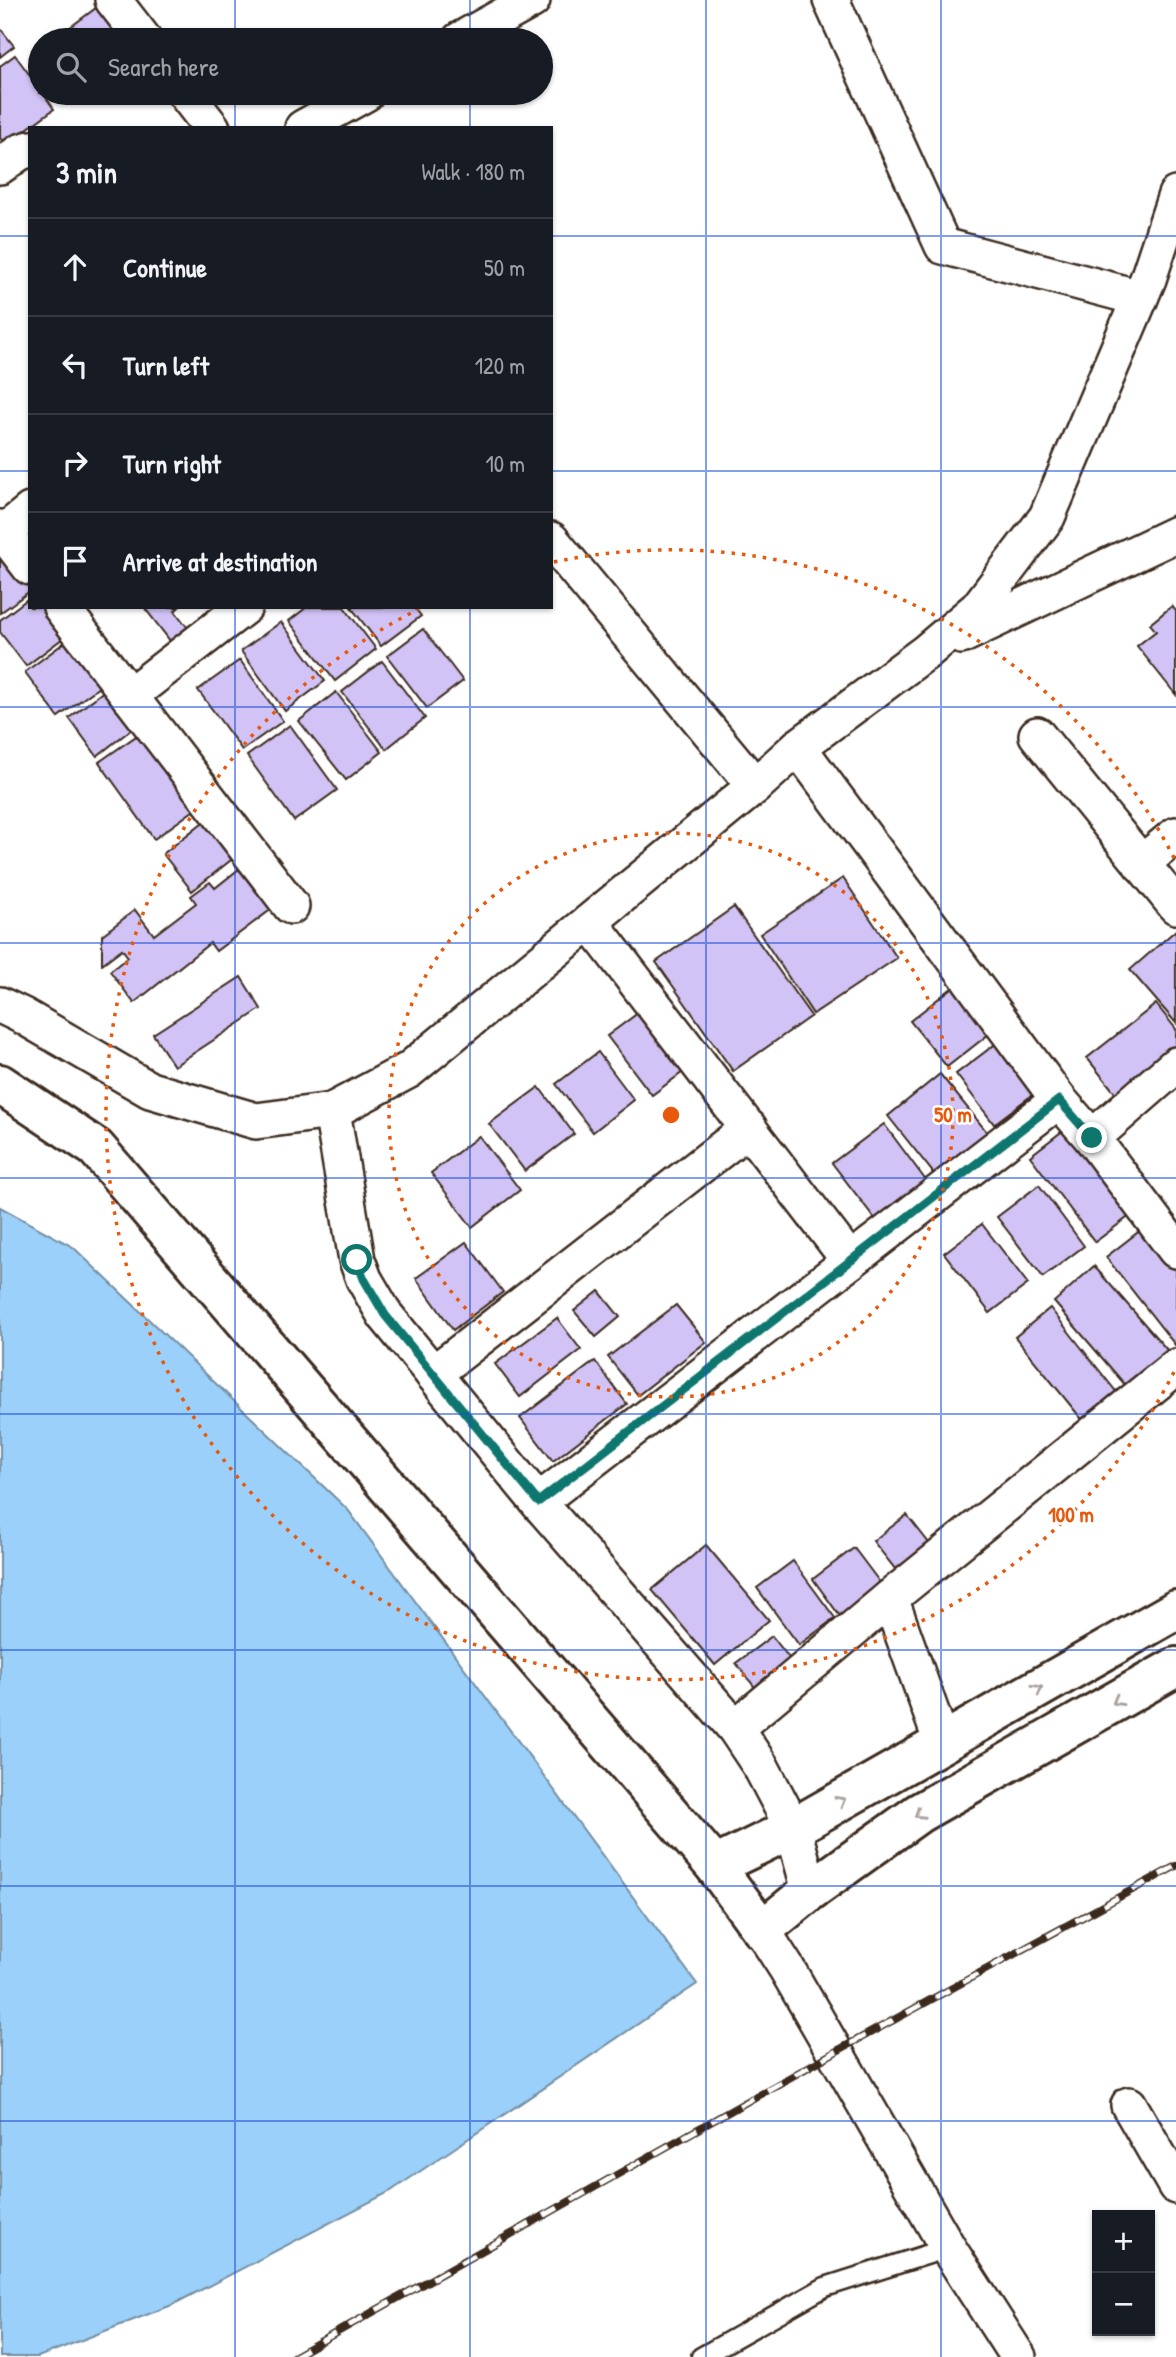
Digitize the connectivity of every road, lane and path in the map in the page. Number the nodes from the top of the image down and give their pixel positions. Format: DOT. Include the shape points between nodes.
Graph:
graph roads {
  1 [pos="113,0"];
  2 [pos="532,0"];
  3 [pos="831,0"];
  4 [pos="135,28"];
  5 [pos="482,28"];
  6 [pos="194,105"];
  7 [pos="344,105"];
  8 [pos="210,126"];
  9 [pos="307,126"];
  10 [pos="28,150"];
  11 [pos="0,166"];
  12 [pos="1176,195"];
  13 [pos="1140,298"];
  14 [pos="11,524"];
  15 [pos="1176,534"];
  16 [pos="553,542"];
  17 [pos="28,562"];
  18 [pos="63,609"];
  19 [pos="241,609"];
  20 [pos="926,652"];
  21 [pos="129,696"];
  22 [pos="1038,735"];
  23 [pos="799,747"];
  24 [pos="755,786"];
  25 [pos="1176,835"];
  26 [pos="1142,863"];
  27 [pos="291,906"];
  28 [pos="1176,906"];
  29 [pos="590,922"];
  30 [pos="0,1005"];
  31 [pos="1176,1065"];
  32 [pos="0,1084"];
  33 [pos="1059,1100"];
  34 [pos="332,1111"];
  35 [pos="749,1128"];
  36 [pos="1092,1138"];
  37 [pos="1176,1250"];
  38 [pos="850,1261"];
  39 [pos="1176,1367"];
  40 [pos="433,1374"];
  41 [pos="538,1502"];
  42 [pos="890,1598"];
  43 [pos="1176,1610"];
  44 [pos="1176,1667"];
  45 [pos="735,1728"];
  46 [pos="942,1743"];
  47 [pos="793,1828"];
  48 [pos="715,1866"];
  49 [pos="810,1891"];
  50 [pos="762,1930"];
  51 [pos="1129,2105"];
  52 [pos="1176,2186"];
  53 [pos="948,2248"];
  54 [pos="701,2357"];
  55 [pos="1018,2357"];
  1 -- 4 [label="street"];
  2 -- 5 [label="street"];
  3 -- 13 [label="street" via="943,246"];
  6 -- 8 [label="street"];
  7 -- 9 [label="street"];
  10 -- 11 [label="street"];
  12 -- 13 [label="street"];
  13 -- 20 [label="street" via="1047,517 978,608"];
  14 -- 17 [label="street"];
  15 -- 20 [label="street"];
  16 -- 24 [label="street"];
  18 -- 21 [label="street"];
  19 -- 21 [label="street"];
  20 -- 23 [label="street"];
  21 -- 27 [label="street"];
  22 -- 26 [label="street"];
  23 -- 24 [label="street"];
  23 -- 33 [label="street"];
  24 -- 29 [label="street"];
  25 -- 26 [label="street"];
  26 -- 28 [label="street"];
  29 -- 34 [label="street" via="409,1070"];
  29 -- 35 [label="street"];
  30 -- 34 [label="street" via="150,1090 256,1121"];
  31 -- 36 [label="street"];
  32 -- 48 [label="street" via="96,1147"];
  33 -- 36 [label="street"];
  33 -- 38 [label="street"];
  34 -- 40 [label="street" via="364,1279 385,1315"];
  35 -- 38 [label="street"];
  35 -- 40 [label="street"];
  36 -- 37 [label="street"];
  38 -- 41 [label="street"];
  39 -- 42 [label="street"];
  40 -- 41 [label="street"];
  41 -- 45 [label="street"];
  42 -- 45 [label="street"];
  42 -- 46 [label="street"];
  46 -- 43 [label="street, one-way"];
  44 -- 49 [label="street, one-way" via="919,1813"];
  45 -- 47 [label="street"];
  47 -- 46 [label="street, one-way"];
  47 -- 48 [label="street"];
  47 -- 49 [label="street"];
  48 -- 50 [label="street"];
  49 -- 50 [label="street"];
  50 -- 53 [label="street"];
  51 -- 52 [label="street"];
  53 -- 54 [label="lane" via="825,2287"];
  53 -- 55 [label="street"];
}
